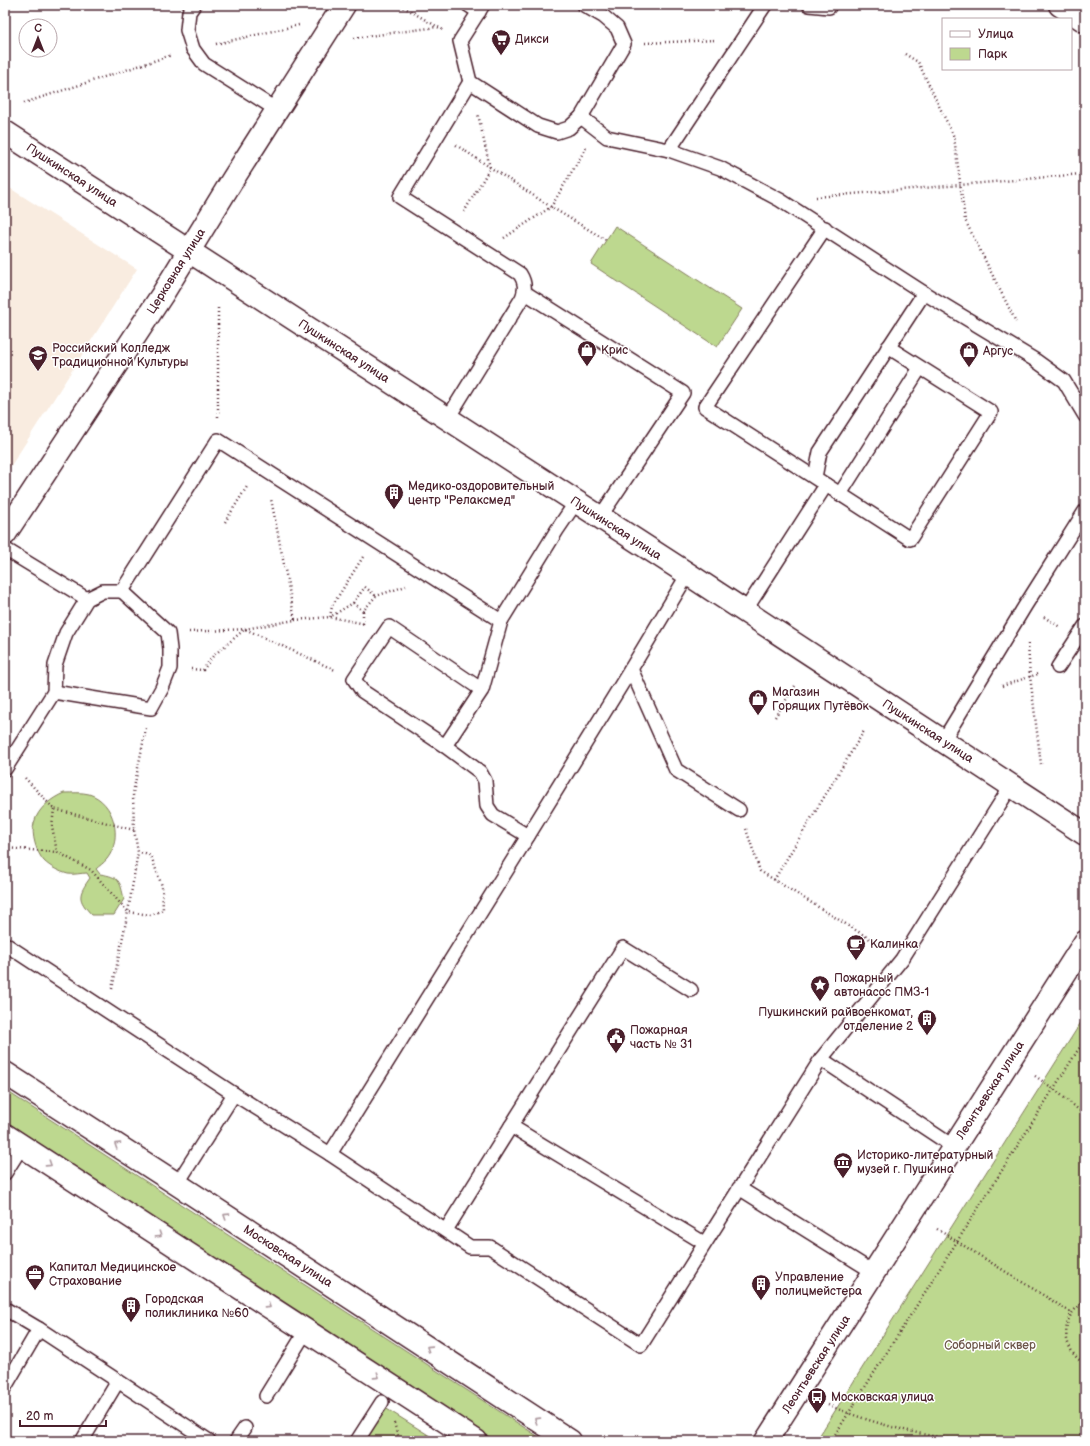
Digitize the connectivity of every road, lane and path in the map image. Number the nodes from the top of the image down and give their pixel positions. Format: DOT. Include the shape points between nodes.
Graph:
graph roads {
  1 [pos="194,5"];
  2 [pos="344,5"];
  3 [pos="400,5"];
  4 [pos="584,5"];
  5 [pos="765,5"];
  6 [pos="809,5"];
  7 [pos="1060,5"];
  8 [pos="477,7"];
  9 [pos="829,7"];
  10 [pos="1085,21"];
  11 [pos="302,24"];
  12 [pos="437,27"];
  13 [pos="353,38"];
  14 [pos="743,39"];
  15 [pos="460,41"];
  16 [pos="624,44"];
  17 [pos="193,49"];
  18 [pos="905,54"];
  19 [pos="470,82"];
  20 [pos="24,103"];
  21 [pos="277,110"];
  22 [pos="581,117"];
  23 [pos="597,130"];
  24 [pos="5,132"];
  25 [pos="438,134"];
  26 [pos="668,150"];
  27 [pos="490,168"];
  28 [pos="1081,174"];
  29 [pos="960,185"];
  30 [pos="780,200"];
  31 [pos="550,207"];
  32 [pos="825,228"];
  33 [pos="452,231"];
  34 [pos="606,240"];
  35 [pos="189,251"];
  36 [pos="484,252"];
  37 [pos="524,292"];
  38 [pos="924,293"];
  39 [pos="218,308"];
  40 [pos="1017,325"];
  41 [pos="888,347"];
  42 [pos="920,368"];
  43 [pos="1085,416"];
  44 [pos="448,418"];
  45 [pos="218,440"];
  46 [pos="262,468"];
  47 [pos="815,478"];
  48 [pos="826,485"];
  49 [pos="840,494"];
  50 [pos="576,502"];
  51 [pos="1085,511"];
  52 [pos="600,517"];
  53 [pos="225,522"];
  54 [pos="5,534"];
  55 [pos="373,540"];
  56 [pos="5,549"];
  57 [pos="688,574"];
  58 [pos="432,578"];
  59 [pos="122,591"];
  60 [pos="376,596"];
  61 [pos="87,599"];
  62 [pos="353,603"];
  63 [pos="1026,606"];
  64 [pos="363,611"];
  65 [pos="745,611"];
  66 [pos="330,617"];
  67 [pos="295,620"];
  68 [pos="501,621"];
  69 [pos="363,624"];
  70 [pos="389,627"];
  71 [pos="245,629"];
  72 [pos="168,633"];
  73 [pos="1082,633"];
  74 [pos="170,668"];
  75 [pos="1058,668"];
  76 [pos="631,669"];
  77 [pos="1030,676"];
  78 [pos="354,678"];
  79 [pos="795,686"];
  80 [pos="482,690"];
  81 [pos="54,692"];
  82 [pos="970,697"];
  83 [pos="151,708"];
  84 [pos="775,717"];
  85 [pos="864,731"];
  86 [pos="943,741"];
  87 [pos="445,746"];
  88 [pos="1041,764"];
  89 [pos="7,765"];
  90 [pos="1011,786"];
  91 [pos="54,809"];
  92 [pos="739,810"];
  93 [pos="134,830"];
  94 [pos="1085,834"];
  95 [pos="528,836"];
  96 [pos="5,848"];
  97 [pos="57,852"];
  98 [pos="138,852"];
  99 [pos="774,880"];
  100 [pos="128,912"];
  101 [pos="1085,942"];
  102 [pos="5,944"];
  103 [pos="902,959"];
  104 [pos="691,990"];
  105 [pos="108,1011"];
  106 [pos="1085,1039"];
  107 [pos="821,1059"];
  108 [pos="5,1073"];
  109 [pos="1035,1076"];
  110 [pos="1054,1089"];
  111 [pos="234,1094"];
  112 [pos="1085,1115"];
  113 [pos="510,1126"];
  114 [pos="14,1141"];
  115 [pos="954,1147"];
  116 [pos="330,1154"];
  117 [pos="5,1173"];
  118 [pos="177,1184"];
  119 [pos="739,1188"];
  120 [pos="937,1229"];
  121 [pos="446,1230"];
  122 [pos="957,1242"];
  123 [pos="704,1243"];
  124 [pos="875,1273"];
  125 [pos="1085,1302"];
  126 [pos="7,1310"];
  127 [pos="1072,1313"];
  128 [pos="39,1329"];
  129 [pos="306,1331"];
  130 [pos="1085,1364"];
  131 [pos="118,1380"];
  132 [pos="5,1387"];
  133 [pos="266,1396"];
  134 [pos="382,1402"];
  135 [pos="828,1405"];
  136 [pos="849,1414"];
  137 [pos="245,1428"];
  138 [pos="82,1441"];
  139 [pos="209,1441"];
  140 [pos="236,1441"];
  141 [pos="357,1441"];
  142 [pos="476,1441"];
  143 [pos="570,1441"];
  144 [pos="766,1441"];
  145 [pos="831,1441"];
  146 [pos="964,1441"];
  1 -- 17 [label="lane" via="189,12 188,30"];
  2 -- 21 [label="street, Церковная улица"];
  3 -- 12 [label="path"];
  4 -- 16 [label="lane" via="617,28"];
  5 -- 14 [label="lane"];
  6 -- 9 [label="lane"];
  7 -- 10 [label="street"];
  8 -- 15 [label="lane"];
  11 -- 17 [label="path"];
  12 -- 13 [label="path"];
  12 -- 15 [label="path"];
  14 -- 16 [label="path"];
  14 -- 26 [label="lane"];
  15 -- 19 [label="lane"];
  16 -- 22 [label="lane"];
  17 -- 20 [label="path"];
  17 -- 21 [label="lane" via="204,64"];
  18 -- 29 [label="path" via="918,62 954,137"];
  19 -- 22 [label="lane" via="538,126 557,132 569,128"];
  19 -- 25 [label="lane"];
  19 -- 27 [label="path"];
  21 -- 35 [label="street, Церковная улица"];
  22 -- 23 [label="lane"];
  23 -- 26 [label="lane" via="607,137"];
  23 -- 31 [label="path"];
  24 -- 35 [label="street, Пушкинская улица"];
  25 -- 27 [label="path"];
  25 -- 33 [label="lane" via="400,197"];
  26 -- 30 [label="lane" via="720,168"];
  27 -- 31 [label="path"];
  27 -- 33 [label="path"];
  28 -- 29 [label="path"];
  29 -- 30 [label="path"];
  29 -- 40 [label="path" via="965,220"];
  30 -- 32 [label="lane"];
  31 -- 34 [label="path"];
  31 -- 36 [label="path"];
  32 -- 38 [label="lane"];
  32 -- 47 [label="lane" via="705,407"];
  33 -- 36 [label="lane"];
  35 -- 44 [label="street, Пушкинская улица"];
  35 -- 54 [label="street, Церковная улица"];
  36 -- 37 [label="lane" via="520,274"];
  37 -- 44 [label="lane"];
  37 -- 52 [label="lane" via="683,393"];
  38 -- 41 [label="lane"];
  38 -- 43 [label="lane" via="1035,360 1064,381"];
  39 -- 45 [label="path"];
  41 -- 42 [label="lane"];
  41 -- 47 [label="lane" via="820,452"];
  42 -- 49 [label="lane"];
  42 -- 49 [label="lane" via="991,412 910,539"];
  44 -- 50 [label="street, Пушкинская улица"];
  45 -- 46 [label="lane"];
  45 -- 59 [label="lane"];
  46 -- 53 [label="path"];
  46 -- 55 [label="lane"];
  46 -- 67 [label="path"];
  47 -- 48 [label="lane"];
  48 -- 49 [label="lane"];
  48 -- 65 [label="lane"];
  50 -- 52 [label="street, Пушкинская улица"];
  50 -- 68 [label="lane"];
  51 -- 63 [label="lane"];
  52 -- 57 [label="street, Пушкинская улица"];
  55 -- 58 [label="lane"];
  55 -- 66 [label="path" via="332,606"];
  56 -- 61 [label="lane"];
  57 -- 65 [label="street, Пушкинская улица"];
  57 -- 76 [label="lane"];
  58 -- 60 [label="path"];
  58 -- 68 [label="lane"];
  59 -- 61 [label="lane" via="103,591"];
  59 -- 72 [label="lane"];
  60 -- 62 [label="path" via="365,587"];
  60 -- 64 [label="path"];
  61 -- 81 [label="lane" via="66,633 55,665"];
  62 -- 64 [label="path"];
  62 -- 66 [label="path"];
  63 -- 73 [label="path"];
  63 -- 77 [label="path"];
  63 -- 82 [label="lane"];
  64 -- 69 [label="path"];
  65 -- 86 [label="street, Пушкинская улица"];
  66 -- 67 [label="path"];
  66 -- 69 [label="path"];
  67 -- 71 [label="path"];
  68 -- 80 [label="lane"];
  69 -- 70 [label="path"];
  70 -- 78 [label="lane"];
  70 -- 80 [label="lane"];
  71 -- 72 [label="path"];
  71 -- 74 [label="path" via="213,656 203,670"];
  71 -- 78 [label="path"];
  72 -- 74 [label="lane"];
  73 -- 75 [label="lane"];
  74 -- 83 [label="lane"];
  75 -- 77 [label="path"];
  76 -- 92 [label="lane" via="676,770"];
  76 -- 95 [label="lane"];
  77 -- 82 [label="path"];
  77 -- 88 [label="path"];
  78 -- 87 [label="lane" via="362,691"];
  79 -- 84 [label="path"];
  80 -- 87 [label="lane"];
  81 -- 83 [label="lane"];
  81 -- 89 [label="lane"];
  82 -- 86 [label="lane"];
  83 -- 93 [label="path" via="133,793"];
  85 -- 99 [label="path"];
  86 -- 90 [label="street, Пушкинская улица"];
  87 -- 95 [label="lane" via="480,772 485,781 488,806 493,815"];
  89 -- 91 [label="path"];
  90 -- 94 [label="street, Пушкинская улица"];
  90 -- 103 [label="lane"];
  91 -- 93 [label="path"];
  91 -- 97 [label="path" via="52,826"];
  92 -- 99 [label="path" via="760,871"];
  93 -- 98 [label="path"];
  95 -- 116 [label="lane"];
  96 -- 97 [label="path"];
  97 -- 100 [label="path" via="92,870"];
  98 -- 100 [label="path"];
  98 -- 100 [label="path" via="151,856 162,886 163,910 151,915"];
  99 -- 103 [label="path"];
  100 -- 105 [label="path"];
  101 -- 115 [label="street, Леонтьевская улица"];
  102 -- 105 [label="lane"];
  103 -- 107 [label="lane"];
  104 -- 113 [label="lane" via="623,948"];
  105 -- 111 [label="lane"];
  106 -- 110 [label="path"];
  107 -- 115 [label="lane"];
  107 -- 119 [label="lane"];
  118 -- 108 [label="street, Московская улица, one-way"];
  109 -- 110 [label="path"];
  110 -- 112 [label="path"];
  110 -- 122 [label="path"];
  111 -- 116 [label="lane"];
  111 -- 118 [label="lane"];
  113 -- 121 [label="lane"];
  113 -- 123 [label="lane"];
  114 -- 117 [label="lane"];
  114 -- 129 [label="street, one-way"];
  115 -- 124 [label="street, Леонтьевская улица"];
  116 -- 121 [label="lane"];
  143 -- 118 [label="street, Московская улица, one-way"];
  119 -- 123 [label="lane"];
  119 -- 124 [label="lane"];
  120 -- 122 [label="path"];
  121 -- 123 [label="lane" via="470,1247 490,1247 641,1344"];
  122 -- 127 [label="path"];
  122 -- 136 [label="path"];
  124 -- 144 [label="street, Леонтьевская улица"];
  125 -- 127 [label="path"];
  126 -- 128 [label="lane"];
  127 -- 130 [label="path" via="1067,1324 1068,1347 1074,1356"];
  128 -- 131 [label="lane"];
  128 -- 132 [label="lane"];
  129 -- 133 [label="lane"];
  129 -- 142 [label="street, one-way"];
  131 -- 138 [label="lane"];
  131 -- 139 [label="lane"];
  134 -- 141 [label="lane"];
  135 -- 136 [label="path"];
  136 -- 145 [label="path"];
  136 -- 146 [label="path" via="901,1430"];
  137 -- 140 [label="lane"];
}
